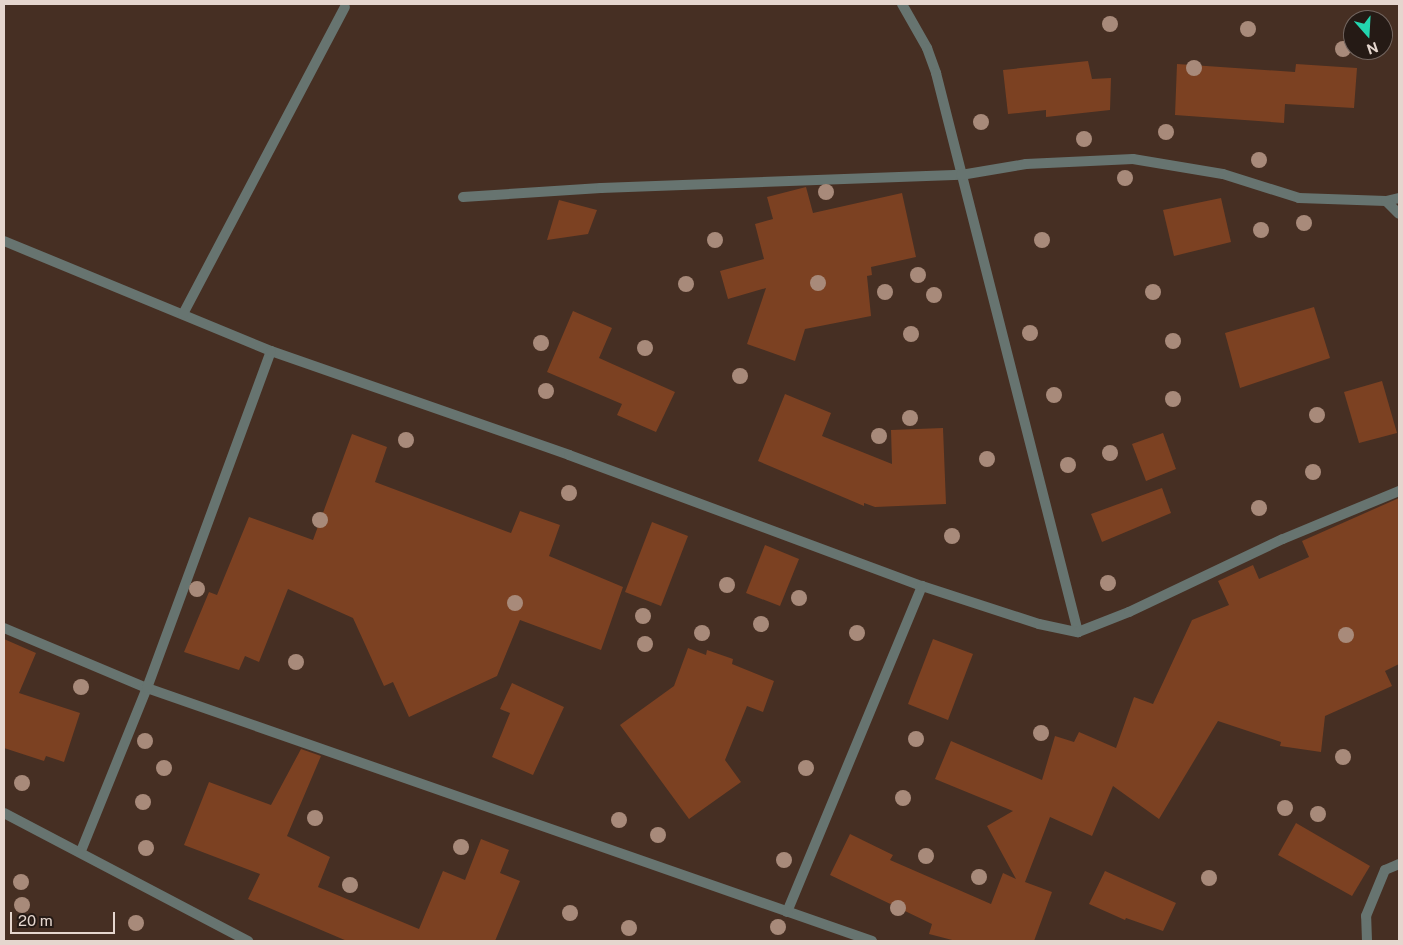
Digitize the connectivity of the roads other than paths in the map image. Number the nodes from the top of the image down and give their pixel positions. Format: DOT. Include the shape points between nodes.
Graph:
graph roads {
  1 [pos="902,4"];
  2 [pos="345,7"];
  3 [pos="961,175"];
  4 [pos="462,198"];
  5 [pos="1399,198"];
  6 [pos="1386,201"];
  7 [pos="1399,214"];
  8 [pos="4,240"];
  9 [pos="183,314"];
  10 [pos="271,351"];
  11 [pos="1399,491"];
  12 [pos="922,586"];
  13 [pos="4,628"];
  14 [pos="1078,632"];
  15 [pos="147,688"];
  16 [pos="4,813"];
  17 [pos="81,851"];
  18 [pos="1399,864"];
  19 [pos="787,912"];
  20 [pos="248,941"];
  21 [pos="872,941"];
  22 [pos="1367,941"];
  1 -- 3 [label="street" via="927,48 936,72"];
  2 -- 9 [label="street"];
  3 -- 4 [label="street" via="601,188"];
  3 -- 6 [label="street" via="1026,164 1133,159 1223,174 1299,198"];
  3 -- 14 [label="street"];
  5 -- 6 [label="street"];
  6 -- 7 [label="street"];
  8 -- 9 [label="street"];
  9 -- 10 [label="street"];
  10 -- 12 [label="street" via="569,455"];
  10 -- 15 [label="street"];
  11 -- 14 [label="street" via="1283,539 1129,612"];
  12 -- 14 [label="street" via="1039,624"];
  12 -- 19 [label="street"];
  13 -- 15 [label="street"];
  15 -- 17 [label="street"];
  15 -- 19 [label="street"];
  16 -- 17 [label="street"];
  17 -- 20 [label="street"];
  18 -- 22 [label="street" via="1385,870 1366,916"];
  19 -- 21 [label="street"];
}
